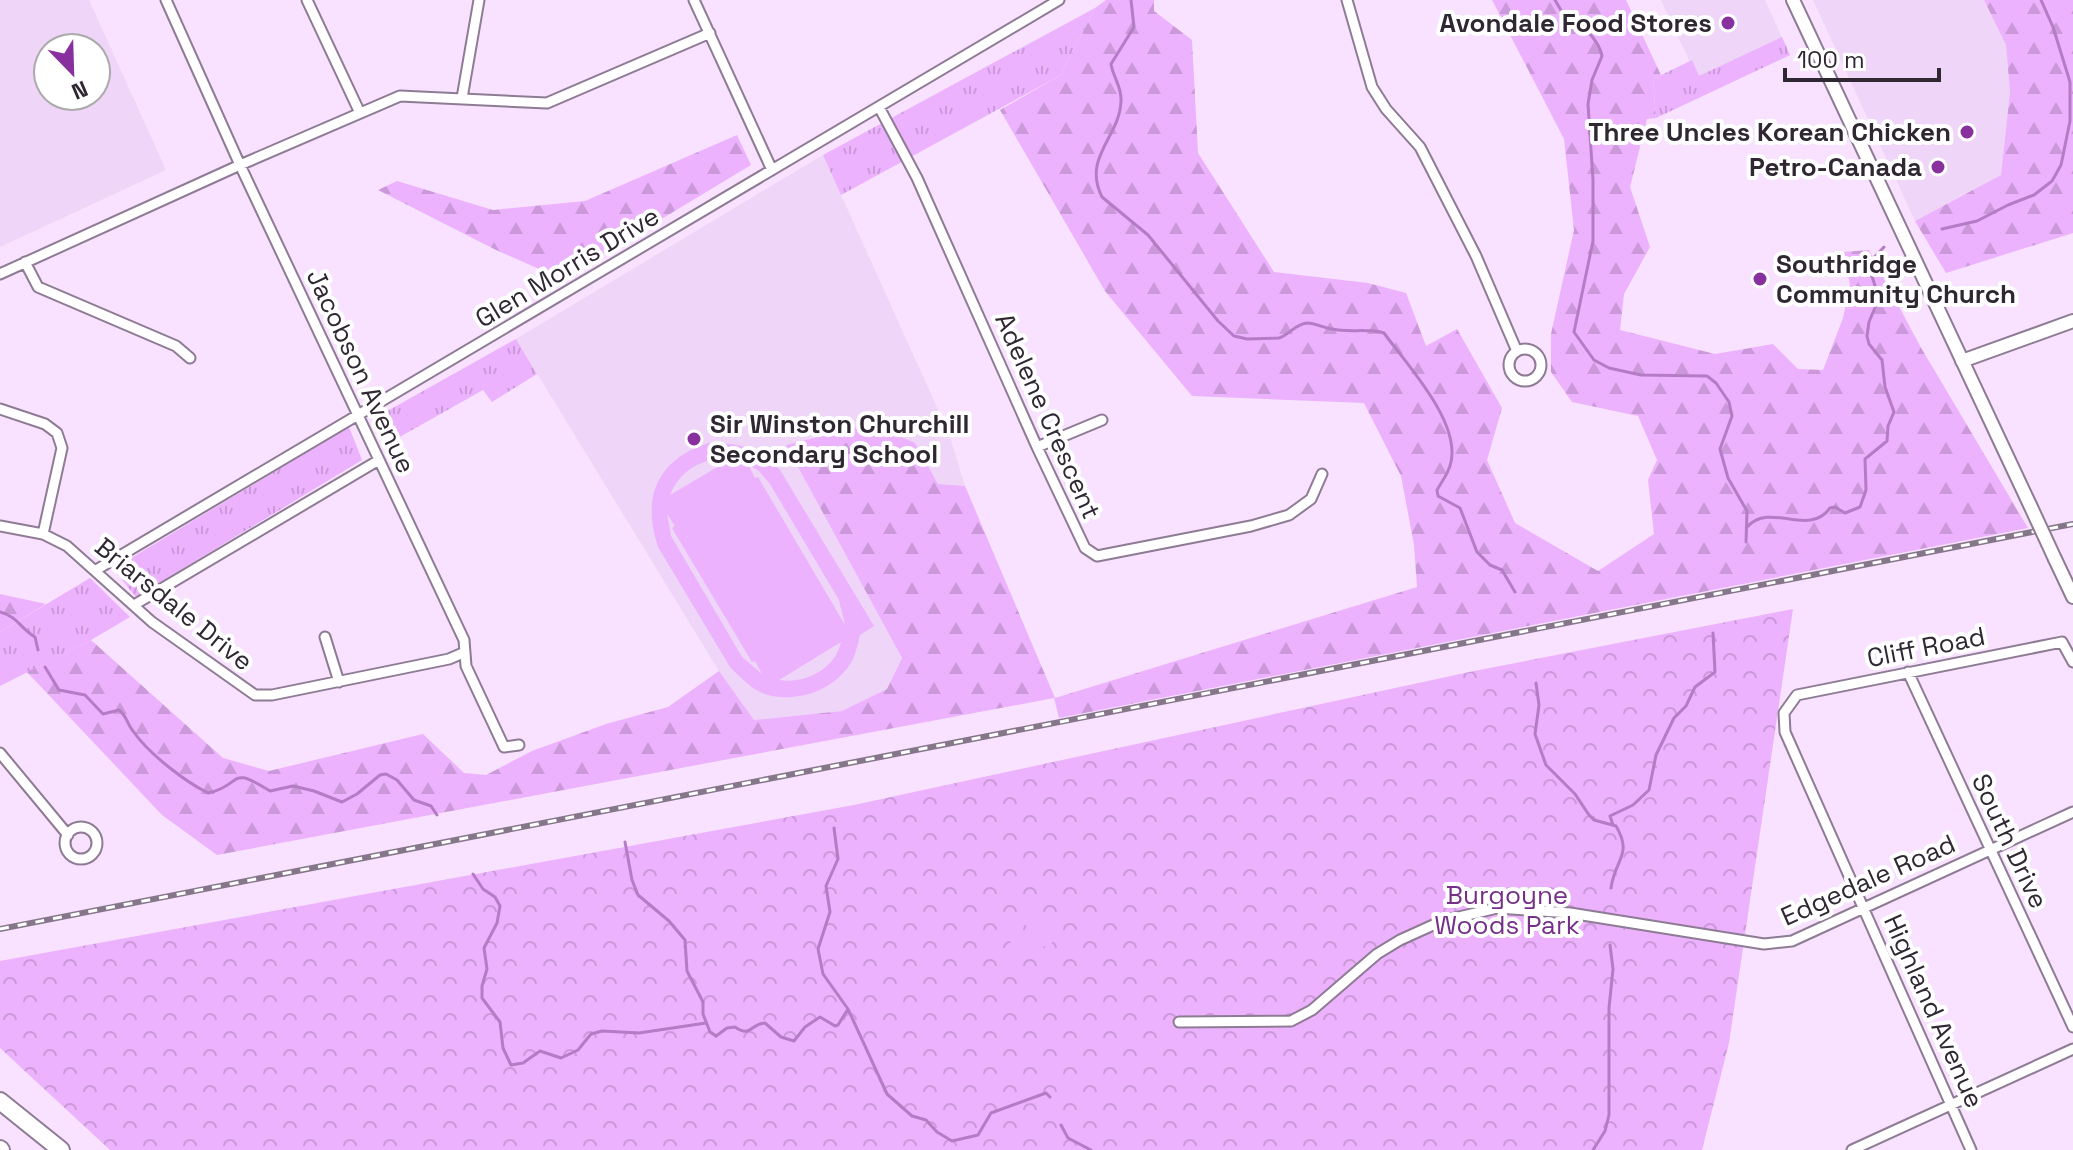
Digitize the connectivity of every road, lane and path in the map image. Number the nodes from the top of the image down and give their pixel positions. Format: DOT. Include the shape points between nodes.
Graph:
graph roads {
  1 [pos="166,0"];
  2 [pos="307,0"];
  3 [pos="479,0"];
  4 [pos="694,0"];
  5 [pos="1059,0"];
  6 [pos="1347,0"];
  7 [pos="1793,0"];
  8 [pos="710,33"];
  9 [pos="462,98"];
  10 [pos="879,107"];
  11 [pos="360,113"];
  12 [pos="240,165"];
  13 [pos="772,170"];
  14 [pos="25,262"];
  15 [pos="0,274"];
  16 [pos="2073,321"];
  17 [pos="1516,349"];
  18 [pos="190,358"];
  19 [pos="1962,361"];
  20 [pos="0,409"];
  21 [pos="358,413"];
  22 [pos="1102,420"];
  23 [pos="1037,447"];
  24 [pos="379,460"];
  25 [pos="1322,474"];
  26 [pos="0,526"];
  27 [pos="43,534"];
  28 [pos="96,570"];
  29 [pos="2073,597"];
  30 [pos="134,605"];
  31 [pos="325,637"];
  32 [pos="463,653"];
  33 [pos="2073,662"];
  34 [pos="1908,672"];
  35 [pos="339,682"];
  36 [pos="1784,713"];
  37 [pos="519,745"];
  38 [pos="0,753"];
  39 [pos="10,766"];
  40 [pos="0,773"];
  41 [pos="2073,812"];
  42 [pos="68,835"];
  43 [pos="1990,850"];
  44 [pos="1864,908"];
  45 [pos="1179,1022"];
  46 [pos="2073,1027"];
  47 [pos="2073,1049"];
  48 [pos="0,1101"];
  49 [pos="1951,1105"];
  50 [pos="61,1150"];
  51 [pos="1852,1150"];
  52 [pos="1971,1150"];
  1 -- 12 [label="street, Jacobson Avenue"];
  2 -- 11 [label="street"];
  3 -- 9 [label="street"];
  4 -- 8 [label="street"];
  5 -- 10 [label="street, Glen Morris Drive"];
  6 -- 17 [label="street" via="1372,87 1423,151"];
  7 -- 19 [label="main road"];
  8 -- 9 [label="street" via="547,103"];
  8 -- 13 [label="street"];
  9 -- 11 [label="street" via="400,96"];
  10 -- 13 [label="street, Glen Morris Drive"];
  10 -- 23 [label="street, Adelene Crescent" via="917,178"];
  11 -- 12 [label="street"];
  12 -- 14 [label="street"];
  12 -- 21 [label="street, Jacobson Avenue"];
  13 -- 21 [label="street, Glen Morris Drive"];
  14 -- 15 [label="street"];
  14 -- 18 [label="street" via="38,287 176,346"];
  16 -- 19 [label="main road"];
  19 -- 29 [label="main road, bridge"];
  20 -- 27 [label="street" via="57,433 62,448"];
  21 -- 24 [label="street, Jacobson Avenue"];
  21 -- 28 [label="street, Glen Morris Drive"];
  22 -- 23 [label="street"];
  23 -- 25 [label="street, Adelene Crescent" via="1085,548 1097,556 1289,515 1311,499"];
  24 -- 30 [label="street"];
  24 -- 32 [label="street, Jacobson Avenue" via="464,640"];
  26 -- 27 [label="street, Briarsdale Drive"];
  27 -- 28 [label="street, Briarsdale Drive"];
  28 -- 30 [label="street, Briarsdale Drive"];
  30 -- 35 [label="street, Briarsdale Drive" via="255,695"];
  31 -- 35 [label="street"];
  32 -- 35 [label="street, Briarsdale Drive"];
  32 -- 37 [label="street, Jacobson Avenue" via="504,747"];
  33 -- 34 [label="street, Cliff Road" via="2063,642"];
  34 -- 36 [label="street, Cliff Road" via="1797,695"];
  34 -- 43 [label="street, South Drive"];
  36 -- 44 [label="street, Highland Avenue" via="1785,732"];
  38 -- 39 [label="street"];
  39 -- 40 [label="street"];
  39 -- 42 [label="street"];
  41 -- 43 [label="street, Edgedale Road"];
  43 -- 44 [label="street, Edgedale Road"];
  43 -- 46 [label="street, South Drive"];
  44 -- 45 [label="street, Edgedale Road" via="1792,941 1764,944 1570,913 1497,908 1442,921 1400,940 1291,1021"];
  44 -- 49 [label="street, Highland Avenue"];
  47 -- 49 [label="street"];
  48 -- 50 [label="highway"];
  49 -- 51 [label="street"];
  49 -- 52 [label="street, Highland Avenue"];
}
